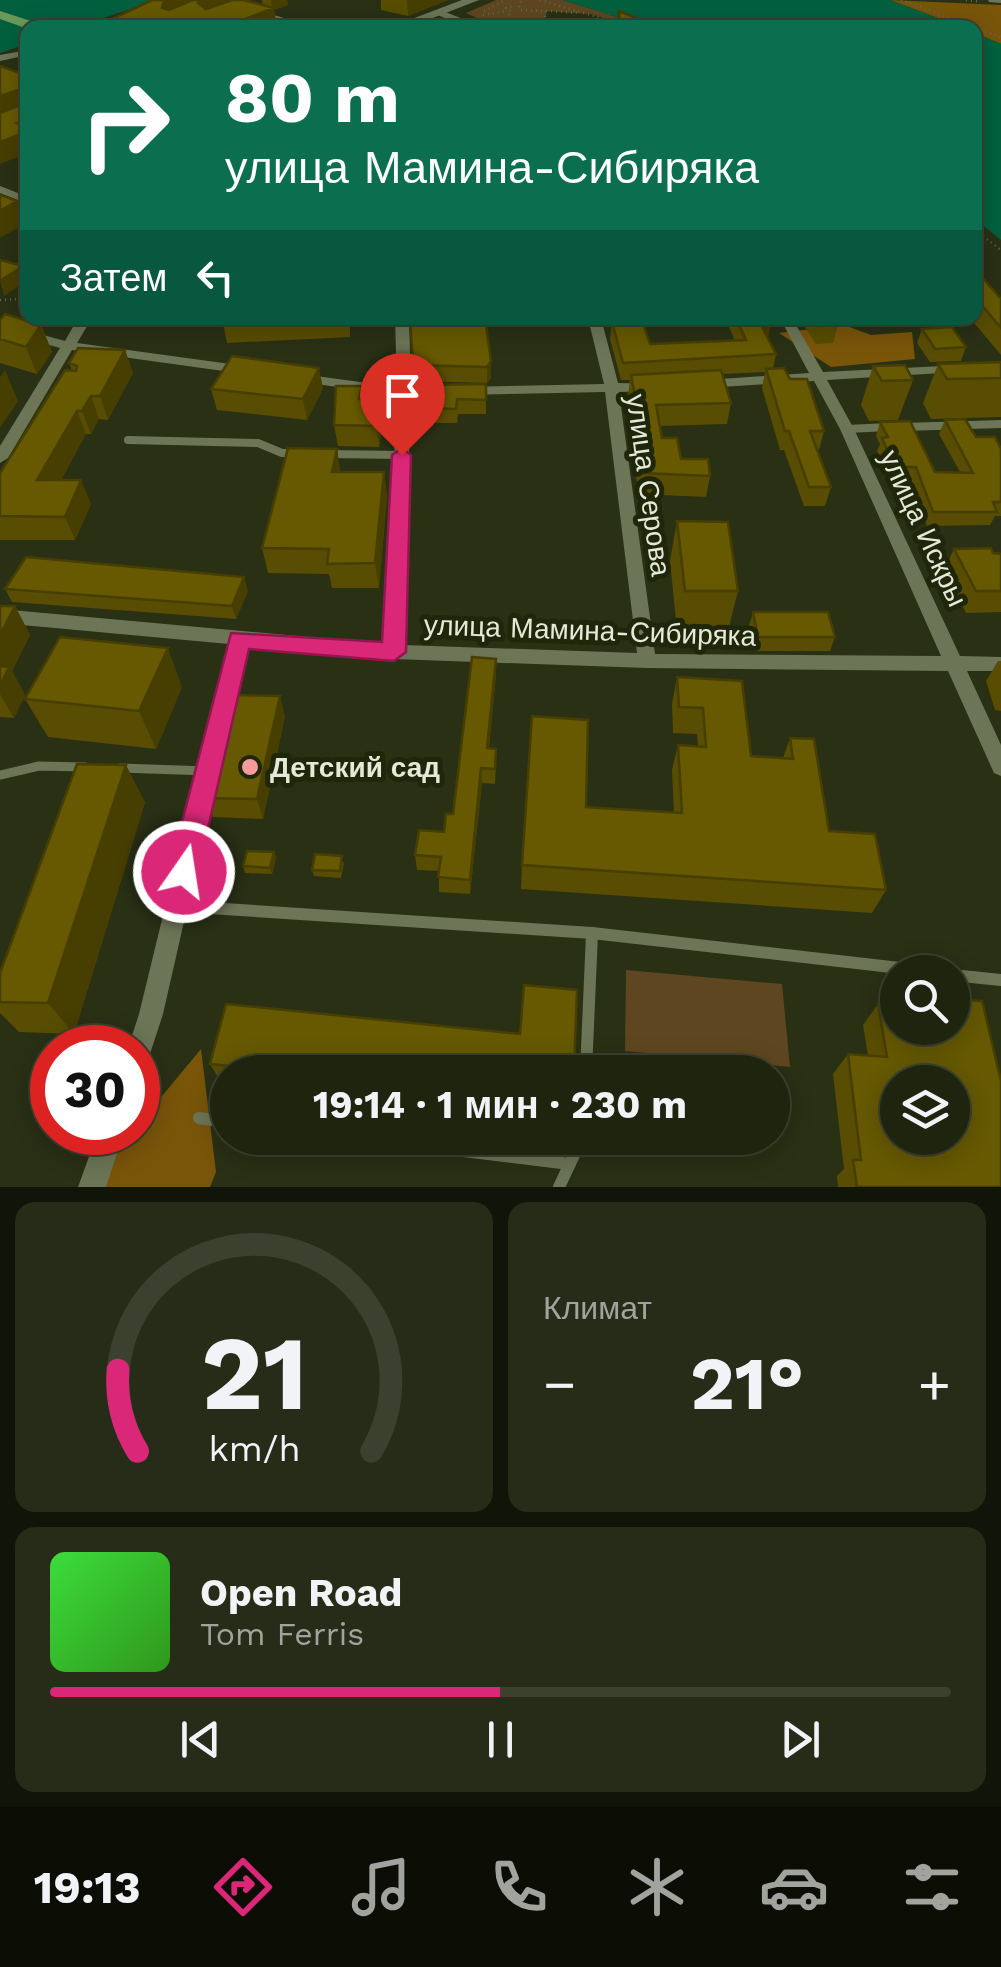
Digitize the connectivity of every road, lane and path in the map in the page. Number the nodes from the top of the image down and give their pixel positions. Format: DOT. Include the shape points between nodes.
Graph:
graph roads {
  1 [pos="473,0"];
  2 [pos="505,0"];
  3 [pos="522,0"];
  4 [pos="540,0"];
  5 [pos="553,0"];
  6 [pos="901,0"];
  7 [pos="992,0"];
  8 [pos="1001,1"];
  9 [pos="520,9"];
  10 [pos="546,11"];
  11 [pos="256,13"];
  12 [pos="440,13"];
  13 [pos="591,14"];
  14 [pos="476,16"];
  15 [pos="281,20"];
  16 [pos="419,20"];
  17 [pos="459,20"];
  18 [pos="506,20"];
  19 [pos="545,20"];
  20 [pos="609,20"];
  21 [pos="613,20"];
  22 [pos="955,20"];
  23 [pos="18,298"];
  24 [pos="0,300"];
  25 [pos="80,325"];
  26 [pos="402,325"];
  27 [pos="596,325"];
  28 [pos="790,325"];
  29 [pos="0,328"];
  30 [pos="69,346"];
  31 [pos="966,368"];
  32 [pos="266,373"];
  33 [pos="286,376"];
  34 [pos="820,377"];
  35 [pos="688,385"];
  36 [pos="668,386"];
  37 [pos="612,389"];
  38 [pos="404,392"];
  39 [pos="1000,424"];
  40 [pos="847,429"];
  41 [pos="128,440"];
  42 [pos="302,453"];
  43 [pos="322,454"];
  44 [pos="402,455"];
  45 [pos="0,458"];
  46 [pos="0,616"];
  47 [pos="240,639"];
  48 [pos="394,652"];
  49 [pos="647,661"];
  50 [pos="958,664"];
  51 [pos="1001,664"];
  52 [pos="1001,767"];
  53 [pos="96,768"];
  54 [pos="114,768"];
  55 [pos="208,771"];
  56 [pos="0,775"];
  57 [pos="175,906"];
  58 [pos="592,933"];
  59 [pos="880,966"];
  60 [pos="970,976"];
  61 [pos="1001,980"];
  62 [pos="145,1025"];
  63 [pos="587,1055"];
  64 [pos="199,1118"];
  65 [pos="210,1120"];
  66 [pos="103,1155"];
  67 [pos="496,1155"];
  68 [pos="574,1155"];
  69 [pos="570,1164"];
  70 [pos="92,1187"];
  71 [pos="559,1187"];
  1 -- 12 [label="main road"];
  2 -- 14 [label="path"];
  3 -- 9 [label="path"];
  4 -- 13 [label="path"];
  5 -- 21 [label="path"];
  6 -- 22 [label="path"];
  7 -- 8 [label="street"];
  9 -- 10 [label="path"];
  9 -- 18 [label="path"];
  10 -- 13 [label="path"];
  10 -- 19 [label="path"];
  11 -- 15 [label="lane"];
  12 -- 16 [label="main road"];
  12 -- 17 [label="street"];
  13 -- 20 [label="path"];
  23 -- 24 [label="path"];
  25 -- 30 [label="street"];
  26 -- 38 [label="street"];
  27 -- 37 [label="street, улица Серова"];
  28 -- 34 [label="street, улица Искры"];
  29 -- 30 [label="street"];
  30 -- 32 [label="street"];
  30 -- 45 [label="street"];
  31 -- 34 [label="street"];
  33 -- 38 [label="street"];
  34 -- 35 [label="street"];
  34 -- 40 [label="street, улица Искры"];
  36 -- 37 [label="street"];
  37 -- 38 [label="street"];
  37 -- 49 [label="street, улица Серова"];
  38 -- 44 [label="street"];
  39 -- 40 [label="lane"];
  40 -- 50 [label="street, улица Искры"];
  41 -- 42 [label="lane" via="258,443"];
  43 -- 44 [label="lane"];
  44 -- 48 [label="street"];
  46 -- 47 [label="street, улица Мамина-Сибиряка"];
  47 -- 48 [label="street, улица Мамина-Сибиряка"];
  47 -- 55 [label="street"];
  48 -- 49 [label="street, улица Мамина-Сибиряка"];
  49 -- 50 [label="street, улица Мамина-Сибиряка"];
  50 -- 51 [label="street, улица Мамина-Сибиряка"];
  50 -- 52 [label="street, улица Искры"];
  53 -- 56 [label="lane" via="40,766"];
  54 -- 55 [label="lane"];
  55 -- 57 [label="street"];
  57 -- 58 [label="lane"];
  57 -- 62 [label="street"];
  58 -- 59 [label="lane"];
  58 -- 63 [label="lane"];
  60 -- 61 [label="lane"];
  64 -- 65 [label="lane"];
  66 -- 70 [label="street"];
  67 -- 69 [label="lane"];
  68 -- 69 [label="lane"];
  69 -- 71 [label="lane"];
}
